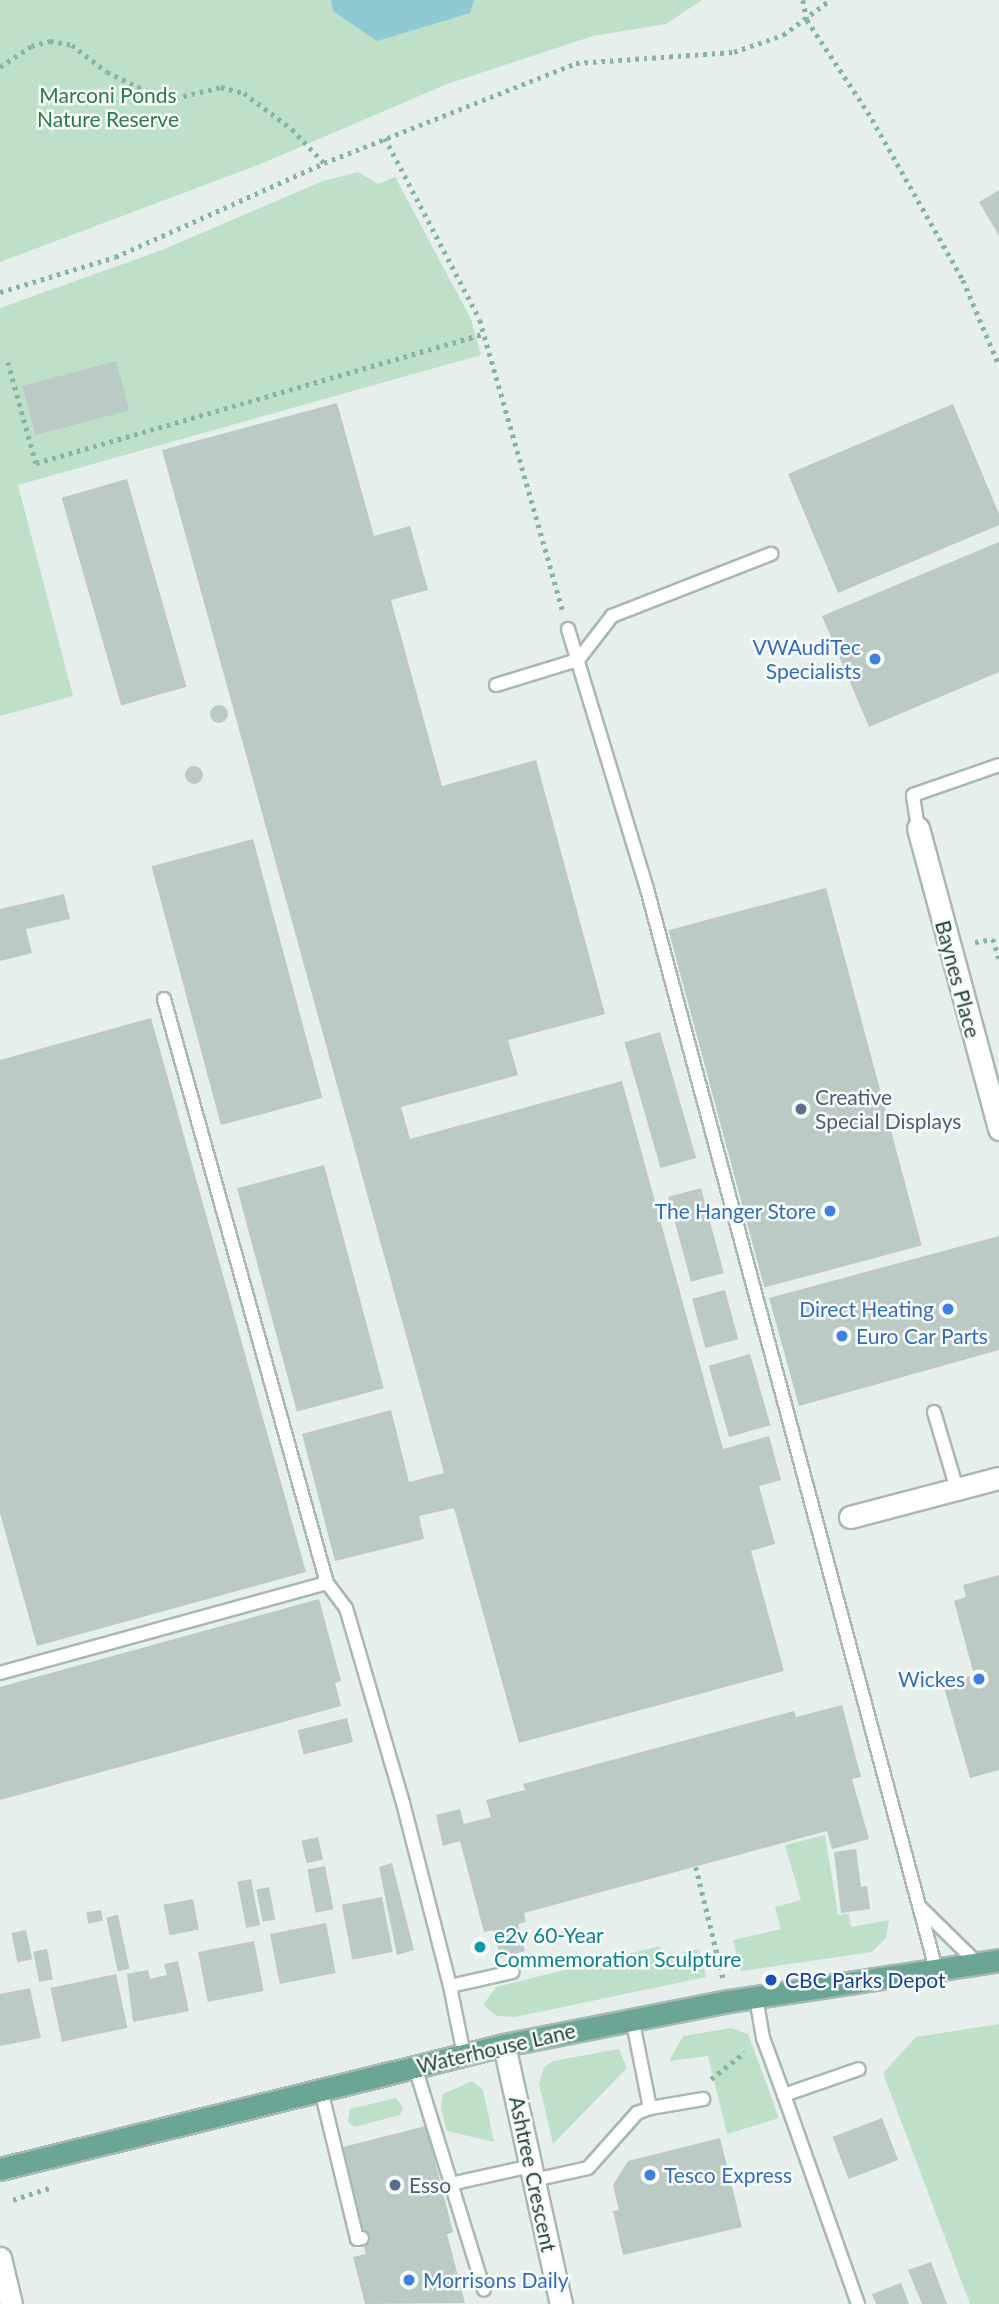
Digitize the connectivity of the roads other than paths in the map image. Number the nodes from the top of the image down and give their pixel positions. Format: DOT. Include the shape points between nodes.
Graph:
graph roads {
  1 [pos="771,554"];
  2 [pos="568,629"];
  3 [pos="579,660"];
  4 [pos="496,685"];
  5 [pos="999,765"];
  6 [pos="918,828"];
  7 [pos="164,999"];
  8 [pos="999,1129"];
  9 [pos="934,1412"];
  10 [pos="999,1478"];
  11 [pos="957,1489"];
  12 [pos="850,1517"];
  13 [pos="327,1583"];
  14 [pos="0,1673"];
  15 [pos="920,1907"];
  16 [pos="999,1960"];
  17 [pos="977,1964"];
  18 [pos="936,1969"];
  19 [pos="512,1972"];
  20 [pos="450,1986"];
  21 [pos="756,1997"];
  22 [pos="632,2018"];
  23 [pos="504,2045"];
  24 [pos="464,2055"];
  25 [pos="415,2067"];
  26 [pos="859,2069"];
  27 [pos="321,2091"];
  28 [pos="784,2095"];
  29 [pos="703,2099"];
  30 [pos="650,2108"];
  31 [pos="0,2169"];
  32 [pos="533,2173"];
  33 [pos="445,2177"];
  34 [pos="362,2238"];
  35 [pos="0,2258"];
  36 [pos="484,2290"];
  37 [pos="11,2304"];
  38 [pos="561,2304"];
  39 [pos="858,2304"];
  1 -- 3 [label="lane" via="612,616"];
  2 -- 3 [label="lane"];
  3 -- 4 [label="lane"];
  3 -- 15 [label="lane" via="650,900"];
  5 -- 6 [label="lane" via="912,795"];
  6 -- 8 [label="street, Baynes Place"];
  7 -- 13 [label="lane"];
  9 -- 11 [label="lane"];
  10 -- 11 [label="street"];
  11 -- 12 [label="street"];
  13 -- 14 [label="lane"];
  13 -- 20 [label="lane" via="346,1608"];
  15 -- 17 [label="lane"];
  15 -- 18 [label="lane"];
  16 -- 17 [label="main road, Waterhouse Lane"];
  17 -- 18 [label="main road, Waterhouse Lane"];
  18 -- 21 [label="main road, Waterhouse Lane"];
  19 -- 20 [label="lane"];
  20 -- 24 [label="lane"];
  21 -- 22 [label="main road, Waterhouse Lane"];
  21 -- 28 [label="lane" via="763,2038"];
  22 -- 23 [label="main road, Waterhouse Lane"];
  22 -- 30 [label="lane"];
  23 -- 24 [label="main road, Waterhouse Lane"];
  23 -- 32 [label="street, Ashtree Crescent"];
  24 -- 25 [label="main road, Waterhouse Lane"];
  25 -- 27 [label="main road, Waterhouse Lane"];
  25 -- 33 [label="lane"];
  26 -- 28 [label="lane"];
  27 -- 31 [label="main road, Waterhouse Lane"];
  27 -- 34 [label="lane" via="357,2239"];
  28 -- 39 [label="lane"];
  29 -- 30 [label="lane"];
  30 -- 32 [label="lane" via="637,2113 588,2168"];
  32 -- 33 [label="lane"];
  32 -- 38 [label="street, Ashtree Crescent"];
  33 -- 36 [label="lane" via="454,2214"];
  35 -- 37 [label="street"];
}
